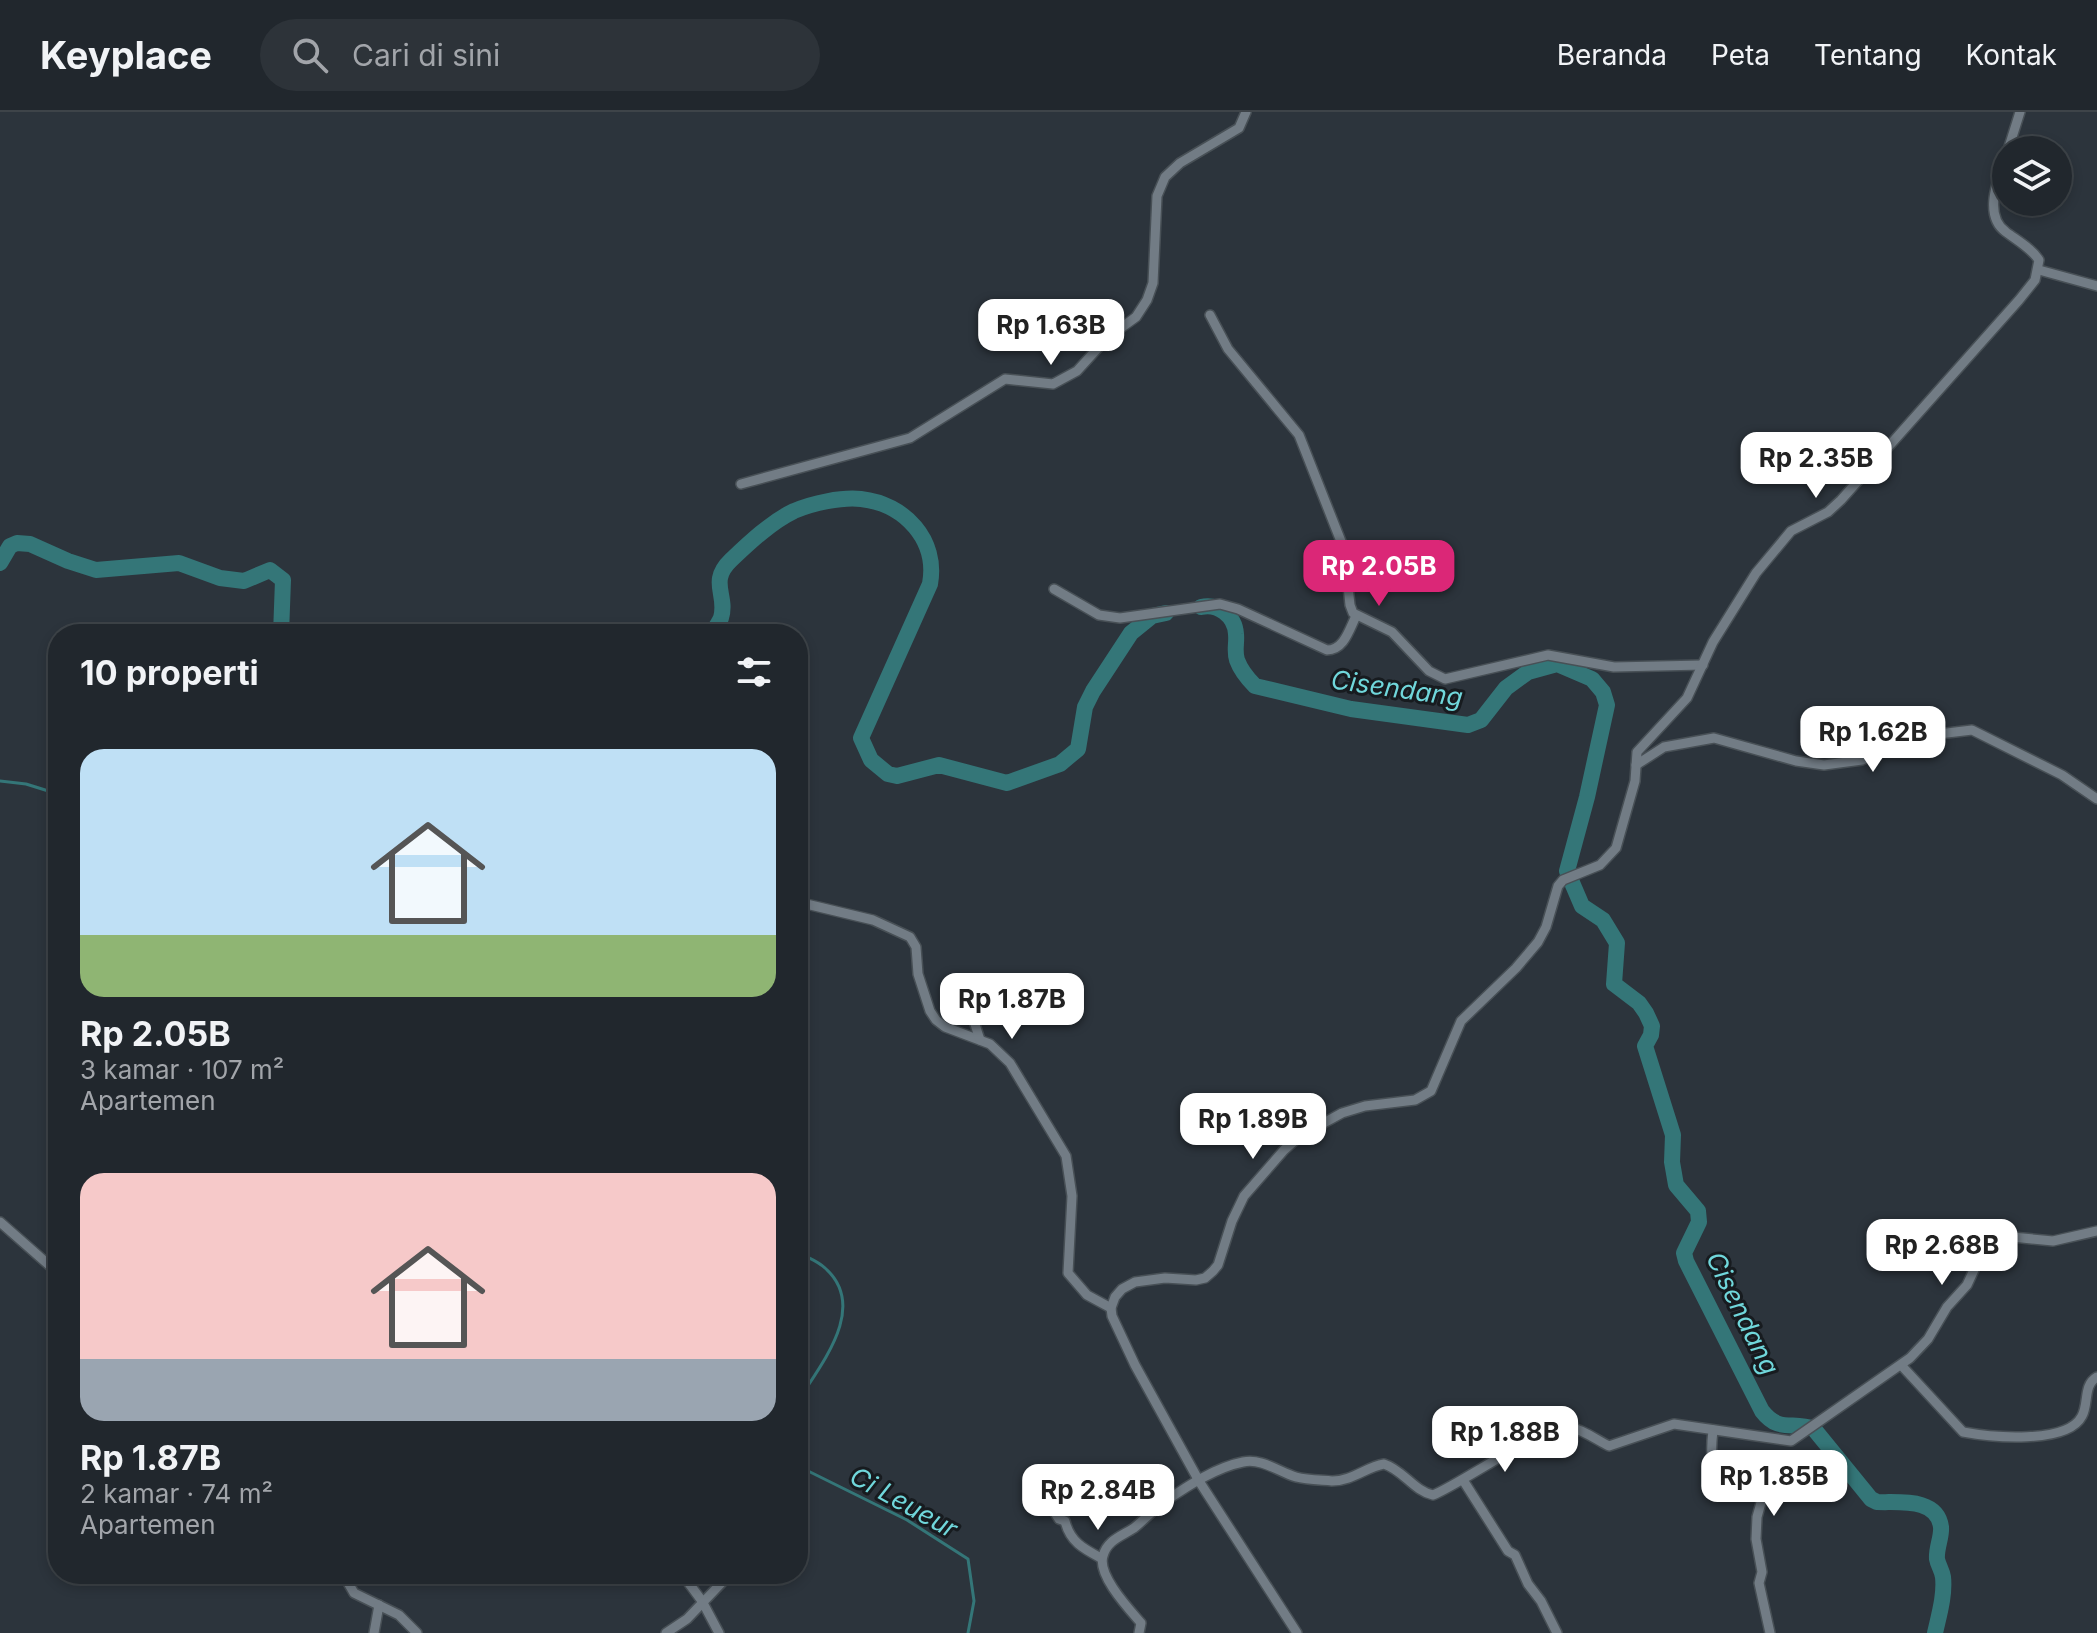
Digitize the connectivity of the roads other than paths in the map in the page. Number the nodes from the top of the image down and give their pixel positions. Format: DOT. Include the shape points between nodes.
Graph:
graph roads {
  1 [pos="1246,112"];
  2 [pos="2020,112"];
  3 [pos="2012,136"];
  4 [pos="1995,216"];
  5 [pos="2039,270"];
  6 [pos="2097,286"];
  7 [pos="1210,315"];
  8 [pos="741,484"];
  9 [pos="1054,589"];
  10 [pos="1356,616"];
  11 [pos="1703,665"];
  12 [pos="1636,765"];
  13 [pos="2097,799"];
  14 [pos="808,904"];
  15 [pos="973,1018"];
  16 [pos="980,1040"];
  17 [pos="0,1222"];
  18 [pos="2097,1231"];
  19 [pos="48,1264"];
  20 [pos="1111,1308"];
  21 [pos="1901,1365"];
  22 [pos="2097,1377"];
  23 [pos="1713,1430"];
  24 [pos="1034,1480"];
  25 [pos="1463,1480"];
  26 [pos="1199,1481"];
  27 [pos="1101,1558"];
  28 [pos="349,1584"];
  29 [pos="689,1584"];
  30 [pos="720,1584"];
  31 [pos="702,1601"];
  32 [pos="379,1605"];
  33 [pos="374,1633"];
  34 [pos="417,1633"];
  35 [pos="666,1633"];
  36 [pos="719,1633"];
  37 [pos="1139,1633"];
  38 [pos="1297,1633"];
  39 [pos="1557,1633"];
  40 [pos="1770,1633"];
  1 -- 8 [label="street" via="1239,128 1165,177 1157,196 1153,283 1147,300 1136,317 1107,338 1077,371 1053,384 1005,379 910,438"];
  2 -- 3 [label="street"];
  4 -- 5 [label="street" via="2001,229 2034,253"];
  5 -- 6 [label="street"];
  5 -- 11 [label="street" via="1988,337 1850,490 1828,512 1791,531 1771,552"];
  7 -- 10 [label="street" via="1228,349 1302,441 1344,549"];
  9 -- 10 [label="street" via="1107,617 1220,604 1333,651"];
  10 -- 11 [label="street" via="1387,629 1429,671 1445,679 1548,655 1604,666"];
  11 -- 12 [label="street" via="1687,698 1640,746"];
  12 -- 13 [label="street" via="1664,747 1714,738 1824,765 1862,760 1922,736 1972,730 2062,775"];
  12 -- 20 [label="street" via="1616,848 1600,865 1563,880 1538,942 1461,1021 1431,1091 1415,1100 1342,1113 1300,1136 1244,1196 1213,1271 1196,1280 1135,1282 1122,1289"];
  14 -- 16 [label="street" via="870,919 910,937 930,1011 945,1027"];
  15 -- 16 [label="street"];
  16 -- 20 [label="street" via="1010,1063 1066,1156 1072,1196 1068,1273 1087,1295"];
  17 -- 19 [label="street"];
  18 -- 21 [label="street" via="2056,1241 2004,1239 1979,1259 1925,1344"];
  20 -- 26 [label="street" via="1135,1365"];
  21 -- 22 [label="street" via="1963,1432 2007,1436 2058,1434 2074,1426 2084,1411 2089,1384"];
  21 -- 23 [label="street" via="1787,1442"];
  23 -- 25 [label="street" via="1674,1424 1609,1446 1572,1428 1559,1428"];
  23 -- 40 [label="street" via="1710,1454 1718,1474 1762,1499 1756,1539"];
  24 -- 27 [label="street" via="1073,1540"];
  25 -- 26 [label="street" via="1429,1495 1384,1464 1334,1481 1299,1478 1251,1461"];
  25 -- 39 [label="street" via="1515,1555"];
  26 -- 27 [label="street" via="1118,1536"];
  26 -- 38 [label="street"];
  27 -- 37 [label="street" via="1117,1595 1141,1623"];
  28 -- 32 [label="street" via="354,1593"];
  29 -- 31 [label="street"];
  30 -- 31 [label="street"];
  31 -- 35 [label="street"];
  31 -- 36 [label="street"];
  32 -- 33 [label="street"];
  32 -- 34 [label="street"];
}
